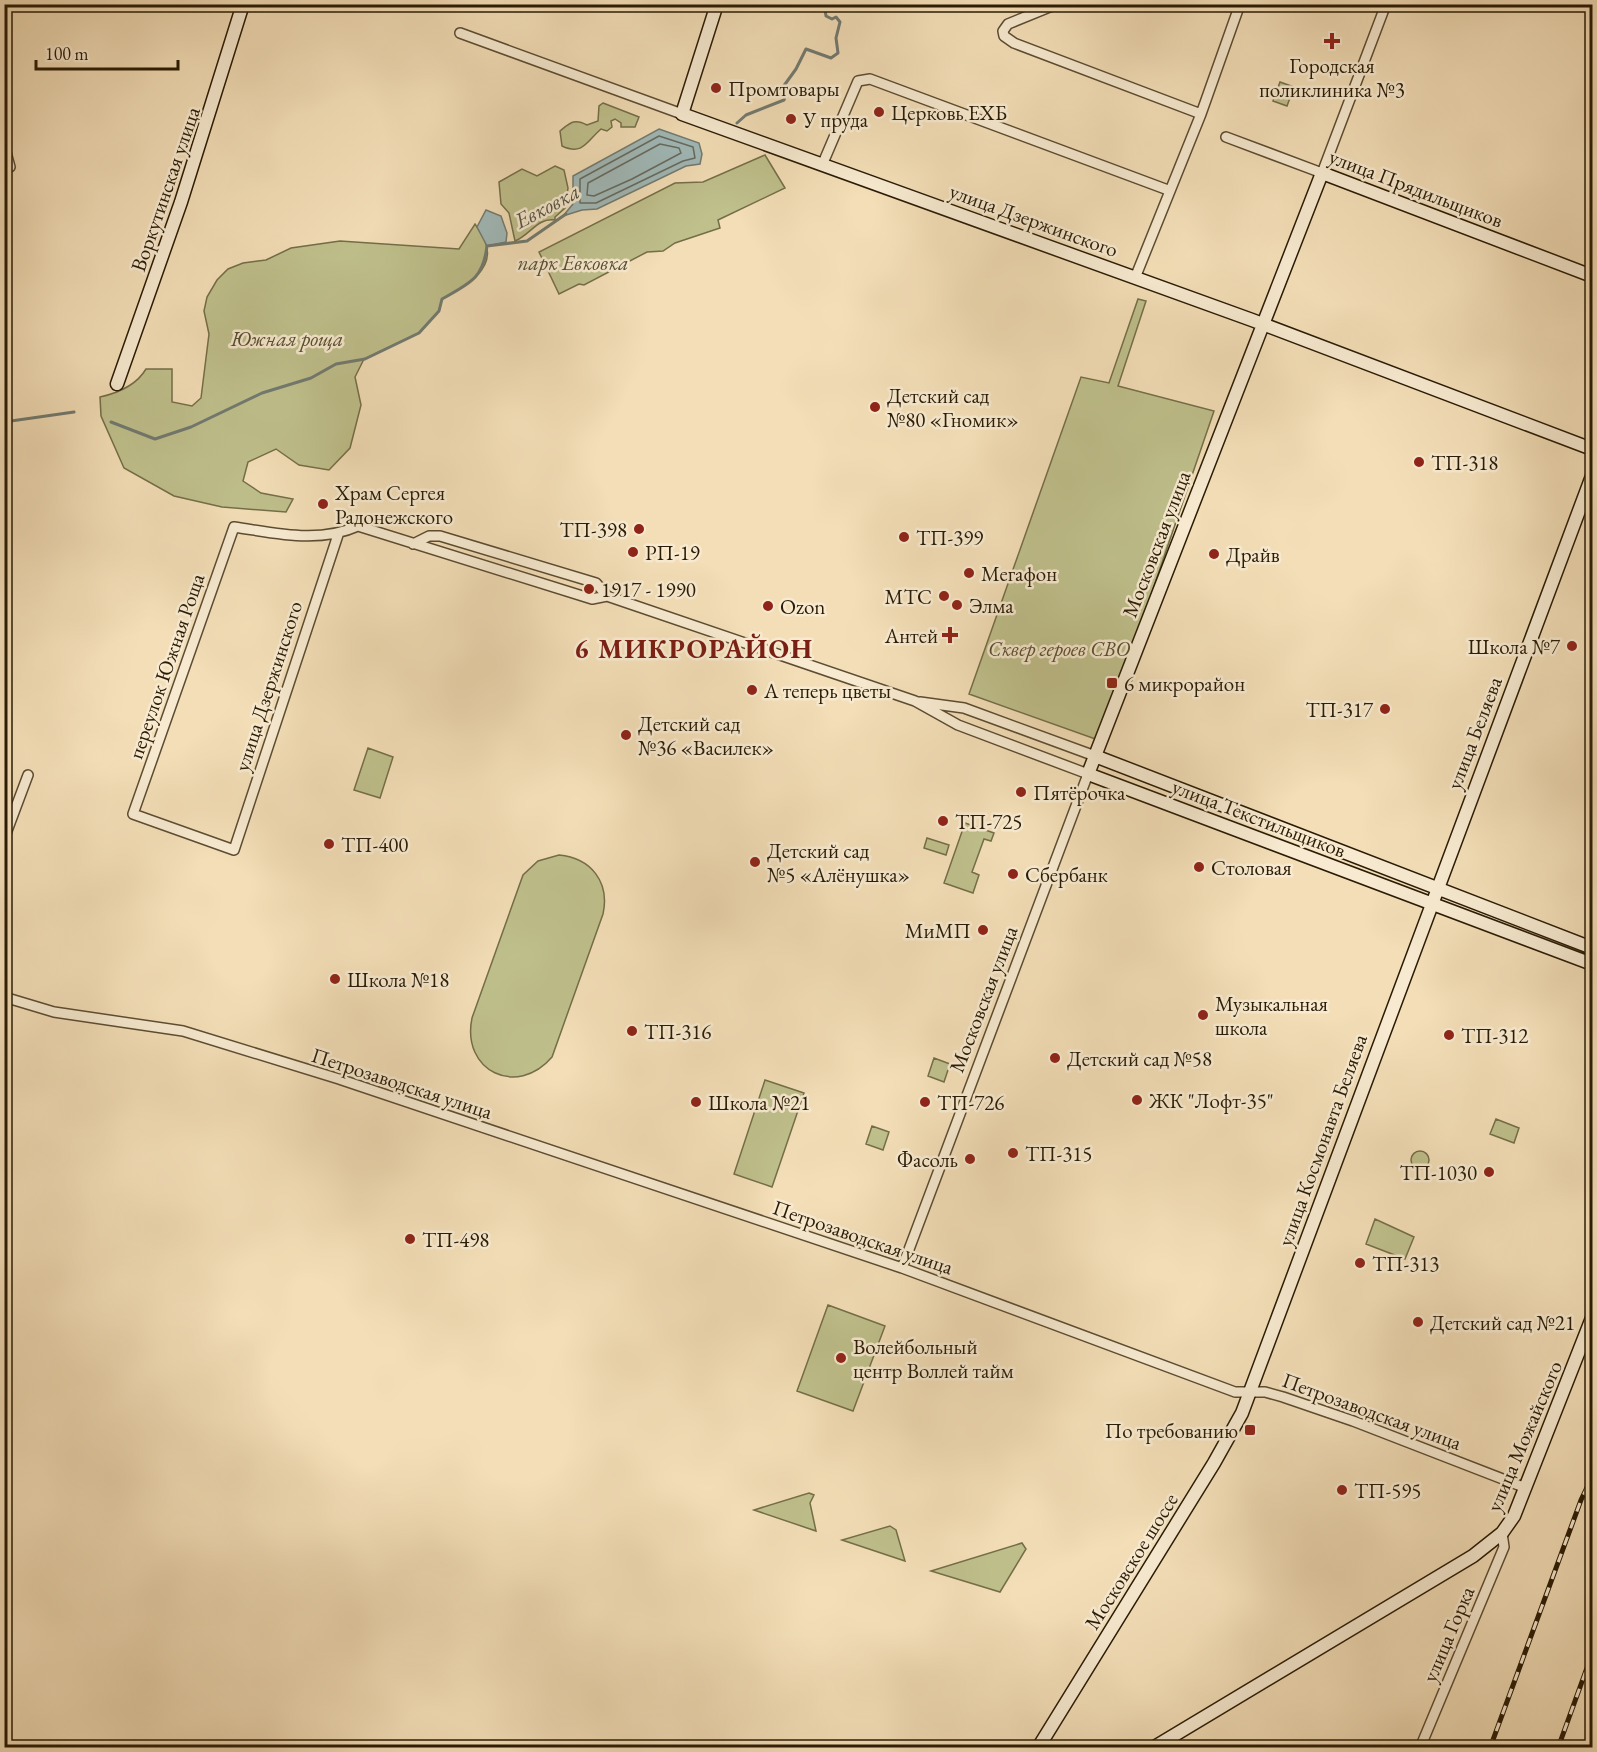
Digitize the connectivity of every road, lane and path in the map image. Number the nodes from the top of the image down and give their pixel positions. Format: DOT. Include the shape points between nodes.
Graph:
graph roads {
  1 [pos="243,4"];
  2 [pos="717,4"];
  3 [pos="1057,4"];
  4 [pos="1240,4"];
  5 [pos="1386,4"];
  6 [pos="460,33"];
  7 [pos="682,114"];
  8 [pos="1201,114"];
  9 [pos="1226,137"];
  10 [pos="4,145"];
  11 [pos="823,163"];
  12 [pos="10,167"];
  13 [pos="1322,173"];
  14 [pos="1168,190"];
  15 [pos="1593,276"];
  16 [pos="1135,278"];
  17 [pos="1263,324"];
  18 [pos="117,384"];
  19 [pos="1593,450"];
  20 [pos="1593,476"];
  21 [pos="338,535"];
  22 [pos="413,544"];
  23 [pos="607,596"];
  24 [pos="915,702"];
  25 [pos="964,708"];
  26 [pos="958,725"];
  27 [pos="1095,756"];
  28 [pos="1088,774"];
  29 [pos="28,775"];
  30 [pos="4,839"];
  31 [pos="234,850"];
  32 [pos="1436,889"];
  33 [pos="1431,904"];
  34 [pos="1593,948"];
  35 [pos="1593,964"];
  36 [pos="4,997"];
  37 [pos="902,1268"];
  38 [pos="1593,1318"];
  39 [pos="1251,1391"];
  40 [pos="1526,1488"];
  41 [pos="1502,1533"];
  42 [pos="1038,1748"];
  43 [pos="1153,1748"];
  44 [pos="1420,1748"];
  1 -- 18 [label="street, Воркутинская улица" via="181,202"];
  2 -- 7 [label="street"];
  3 -- 8 [label="street" via="1013,22 1003,31 1006,39"];
  4 -- 8 [label="street"];
  5 -- 13 [label="street, Московская улица"];
  6 -- 7 [label="street, улица Дзержинского"];
  7 -- 11 [label="street, улица Дзержинского"];
  8 -- 14 [label="street"];
  9 -- 13 [label="street, улица Прядильщиков"];
  10 -- 12 [label="street"];
  11 -- 14 [label="street" via="858,81 870,79"];
  11 -- 16 [label="street, улица Дзержинского"];
  13 -- 15 [label="street, улица Прядильщиков"];
  13 -- 17 [label="street, Московская улица"];
  14 -- 16 [label="street"];
  16 -- 17 [label="street, улица Дзержинского"];
  17 -- 19 [label="street, улица Дзержинского"];
  17 -- 27 [label="street, Московская улица"];
  20 -- 32 [label="street, улица Беляева"];
  21 -- 22 [label="street, улица Текстильщиков" via="357,526"];
  21 -- 31 [label="street, улица Дзержинского"];
  21 -- 31 [label="street, переулок Южная Роща" via="313,537 234,527 133,814"];
  22 -- 23 [label="street, улица Текстильщиков" via="592,599"];
  22 -- 23 [label="street, улица Текстильщиков" via="420,538 440,536 597,583"];
  23 -- 24 [label="street, улица Текстильщиков"];
  24 -- 25 [label="street, улица Текстильщиков"];
  24 -- 26 [label="street, улица Текстильщиков"];
  25 -- 26 [label="street"];
  25 -- 27 [label="street, улица Текстильщиков"];
  26 -- 28 [label="street, улица Текстильщиков"];
  27 -- 28 [label="street, Московская улица"];
  27 -- 32 [label="street, улица Текстильщиков"];
  28 -- 33 [label="street, улица Текстильщиков"];
  28 -- 37 [label="street, Московская улица"];
  29 -- 30 [label="street"];
  32 -- 33 [label="street, улица Беляева"];
  32 -- 34 [label="street, улица Текстильщиков"];
  33 -- 35 [label="street, улица Текстильщиков"];
  33 -- 39 [label="street, улица Космонавта Беляева"];
  36 -- 37 [label="street, Петрозаводская улица" via="54,1012 183,1032 339,1079"];
  37 -- 39 [label="street, Петрозаводская улица" via="1235,1392"];
  38 -- 40 [label="street, улица Можайского"];
  39 -- 40 [label="street, Петрозаводская улица" via="1353,1421"];
  39 -- 42 [label="street, Московское шоссе" via="1214,1463"];
  40 -- 41 [label="street, улица Можайского"];
  41 -- 43 [label="street" via="1473,1556"];
  41 -- 44 [label="street, улица Горка" via="1504,1548"];
}
